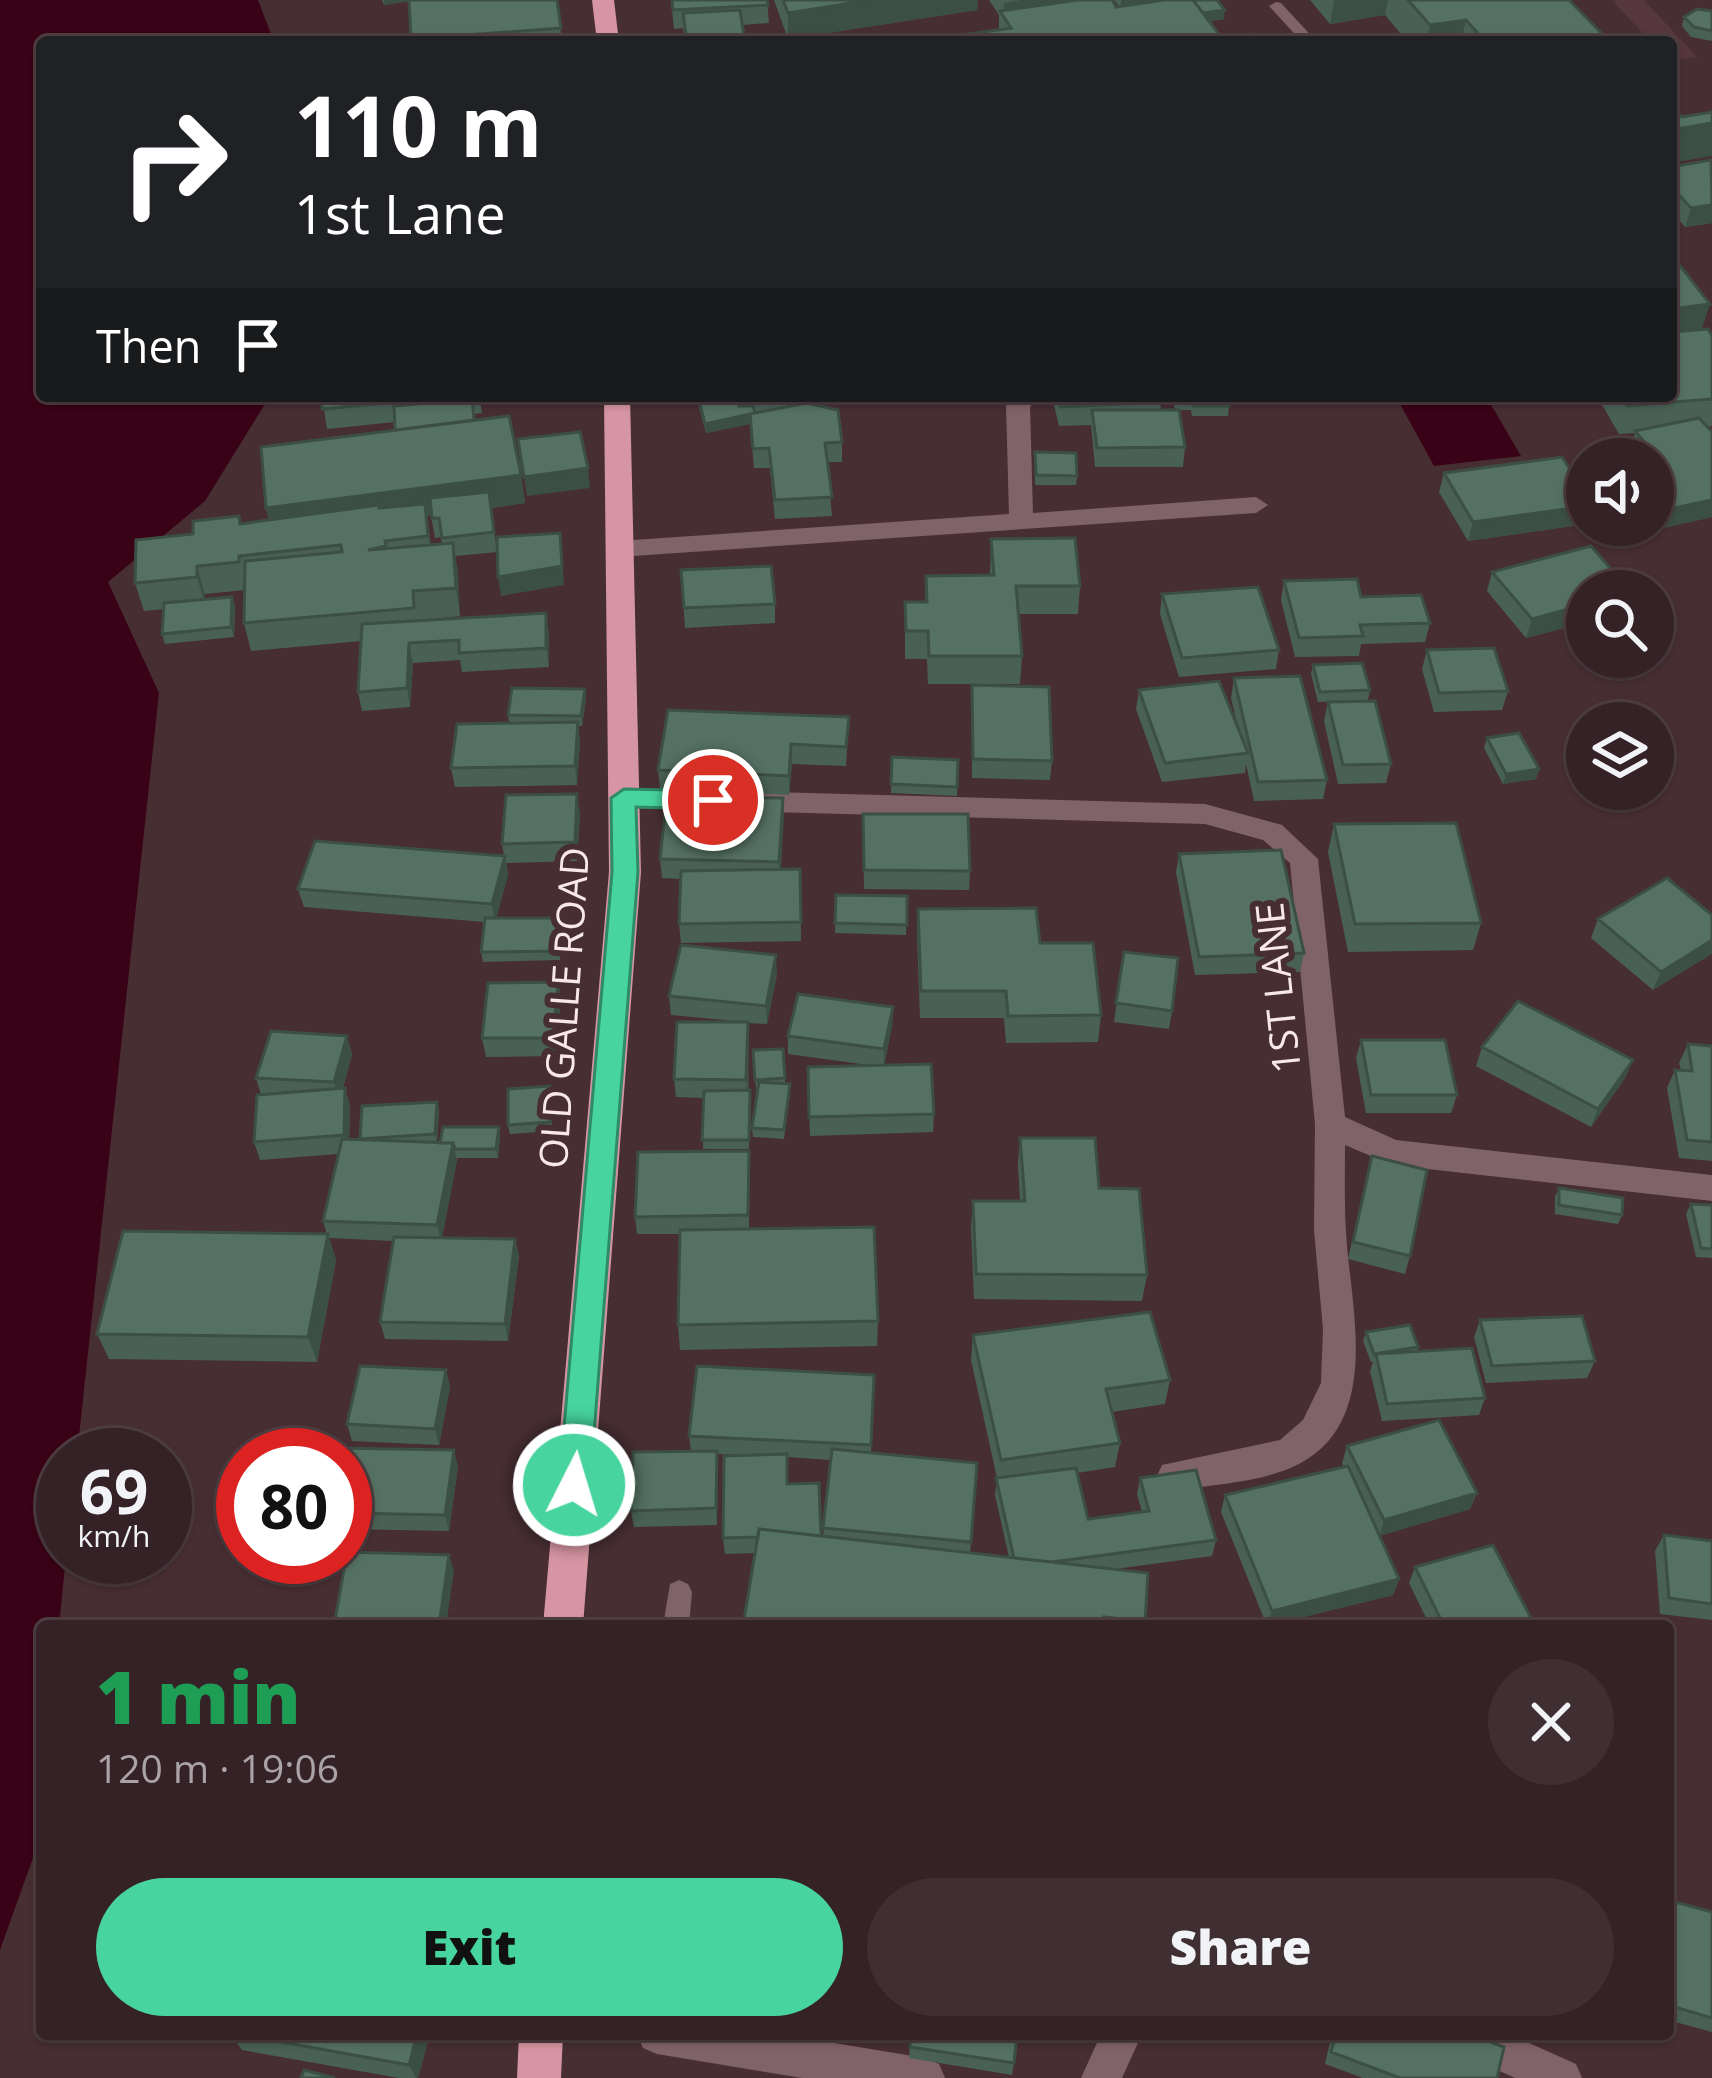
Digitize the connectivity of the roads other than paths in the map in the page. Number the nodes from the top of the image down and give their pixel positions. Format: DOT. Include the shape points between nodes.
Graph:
graph roads {
  1 [pos="603,0"];
  2 [pos="1276,6"];
  3 [pos="607,36"];
  4 [pos="1304,36"];
  5 [pos="617,402"];
  6 [pos="1021,402"];
  7 [pos="1256,505"];
  8 [pos="1021,520"];
  9 [pos="619,549"];
  10 [pos="624,798"];
  11 [pos="1330,1124"];
  12 [pos="1712,1188"];
  13 [pos="1174,1476"];
  14 [pos="679,1592"];
  15 [pos="563,1620"];
  16 [pos="677,1620"];
  17 [pos="541,2040"];
  18 [pos="694,2040"];
  19 [pos="1119,2040"];
  20 [pos="1476,2040"];
  21 [pos="539,2078"];
  22 [pos="926,2078"];
  23 [pos="1101,2078"];
  24 [pos="1562,2078"];
  1 -- 3 [label="highway"];
  2 -- 4 [label="lane"];
  5 -- 9 [label="highway, OLD GALLE ROAD"];
  6 -- 8 [label="street"];
  7 -- 8 [label="street"];
  8 -- 9 [label="street"];
  9 -- 10 [label="highway, OLD GALLE ROAD"];
  10 -- 11 [label="street, 1ST LANE" via="1205,814 1273,832 1304,859"];
  10 -- 15 [label="highway, OLD GALLE ROAD" via="625,872"];
  11 -- 12 [label="street, 1ST LANE" via="1392,1152"];
  11 -- 13 [label="street" via="1331,1249 1343,1334 1329,1412 1290,1454"];
  14 -- 16 [label="lane"];
  17 -- 21 [label="highway"];
  18 -- 22 [label="street"];
  19 -- 23 [label="street"];
  20 -- 24 [label="street"];
}
